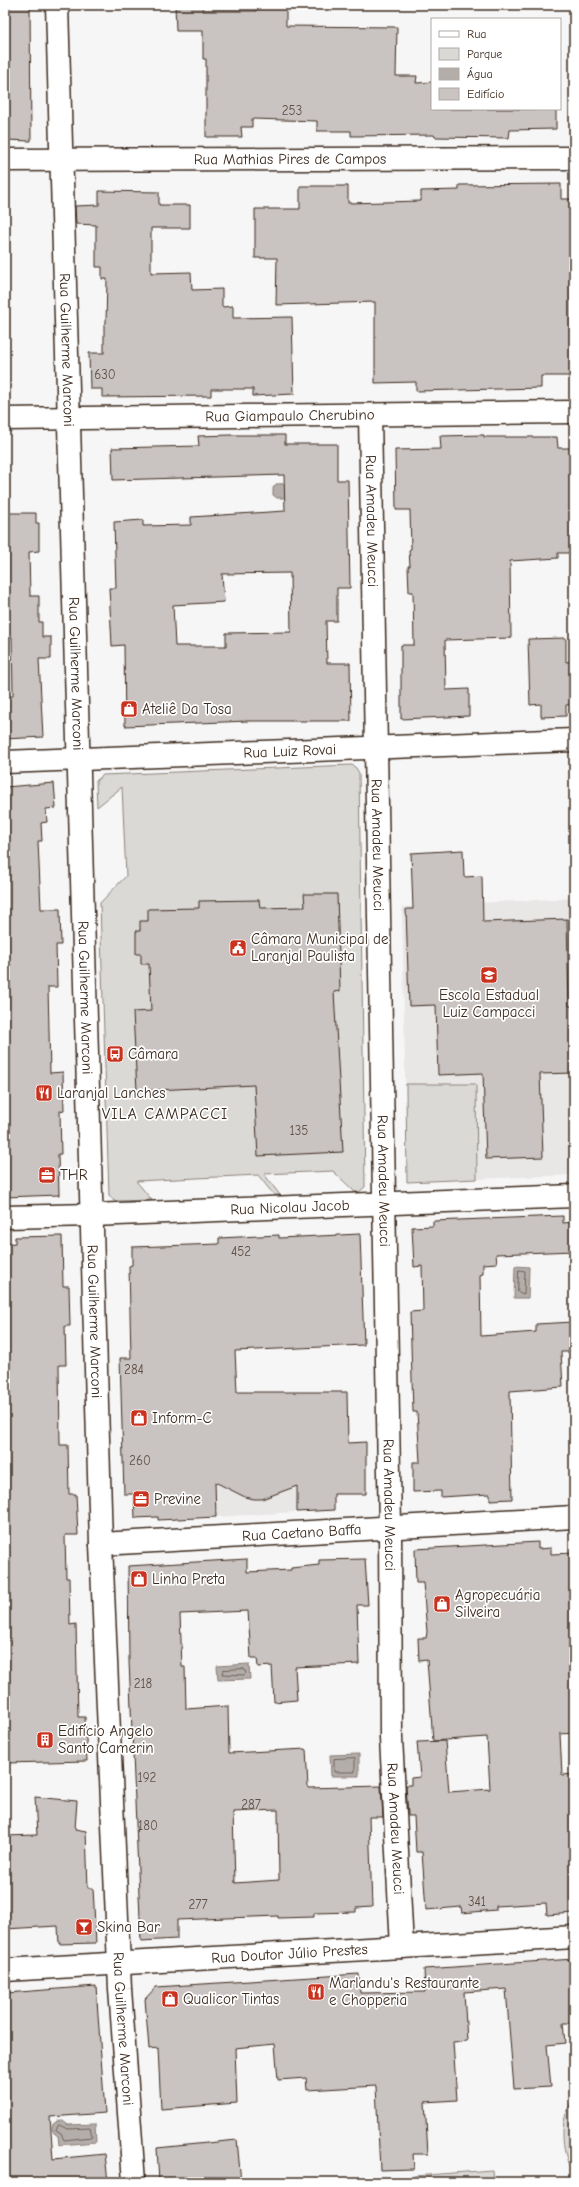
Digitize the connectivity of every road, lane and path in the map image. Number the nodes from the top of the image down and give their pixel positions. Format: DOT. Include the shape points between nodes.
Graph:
graph roads {
  1 [pos="57,5"];
  2 [pos="574,158"];
  3 [pos="5,160"];
  4 [pos="63,160"];
  5 [pos="574,412"];
  6 [pos="370,415"];
  7 [pos="69,418"];
  8 [pos="5,419"];
  9 [pos="574,740"];
  10 [pos="375,748"];
  11 [pos="79,759"];
  12 [pos="5,762"];
  13 [pos="574,1196"];
  14 [pos="383,1204"];
  15 [pos="93,1215"];
  16 [pos="5,1217"];
  17 [pos="574,1516"];
  18 [pos="390,1528"];
  19 [pos="101,1544"];
  20 [pos="574,1937"];
  21 [pos="402,1947"];
  22 [pos="119,1963"];
  23 [pos="5,1970"];
  24 [pos="134,2182"];
  1 -- 4 [label="street, Rua Guilherme Marconi"];
  2 -- 4 [label="street, Rua Mathias Pires de Campos"];
  3 -- 4 [label="street, Rua Mathias Pires de Campos"];
  4 -- 7 [label="street, Rua Guilherme Marconi"];
  5 -- 6 [label="street, Rua Giampaulo Cherubino"];
  6 -- 7 [label="street, Rua Giampaulo Cherubino"];
  6 -- 10 [label="street, Rua Amadeu Meucci"];
  7 -- 8 [label="street, Rua Giampaulo Cherubino"];
  7 -- 11 [label="street, Rua Guilherme Marconi"];
  9 -- 10 [label="street, Rua Luiz Rovai"];
  10 -- 11 [label="street, Rua Luiz Rovai"];
  10 -- 14 [label="street, Rua Amadeu Meucci"];
  11 -- 12 [label="street, Rua Luiz Rovai"];
  11 -- 15 [label="street, Rua Guilherme Marconi"];
  13 -- 14 [label="street, Rua Nicolau Jacob"];
  14 -- 15 [label="street, Rua Nicolau Jacob"];
  14 -- 18 [label="street, Rua Amadeu Meucci"];
  15 -- 16 [label="street, Rua Nicolau Jacob"];
  15 -- 19 [label="street, Rua Guilherme Marconi"];
  17 -- 18 [label="street, Rua Caetano Baffa"];
  18 -- 19 [label="street, Rua Caetano Baffa"];
  18 -- 21 [label="street, Rua Amadeu Meucci" via="391,1738"];
  19 -- 22 [label="street, Rua Guilherme Marconi"];
  20 -- 21 [label="street, Rua Doutor Júlio Prestes"];
  21 -- 22 [label="street, Rua Doutor Júlio Prestes"];
  22 -- 23 [label="street, Rua Doutor Júlio Prestes"];
  22 -- 24 [label="street, Rua Guilherme Marconi"];
}
